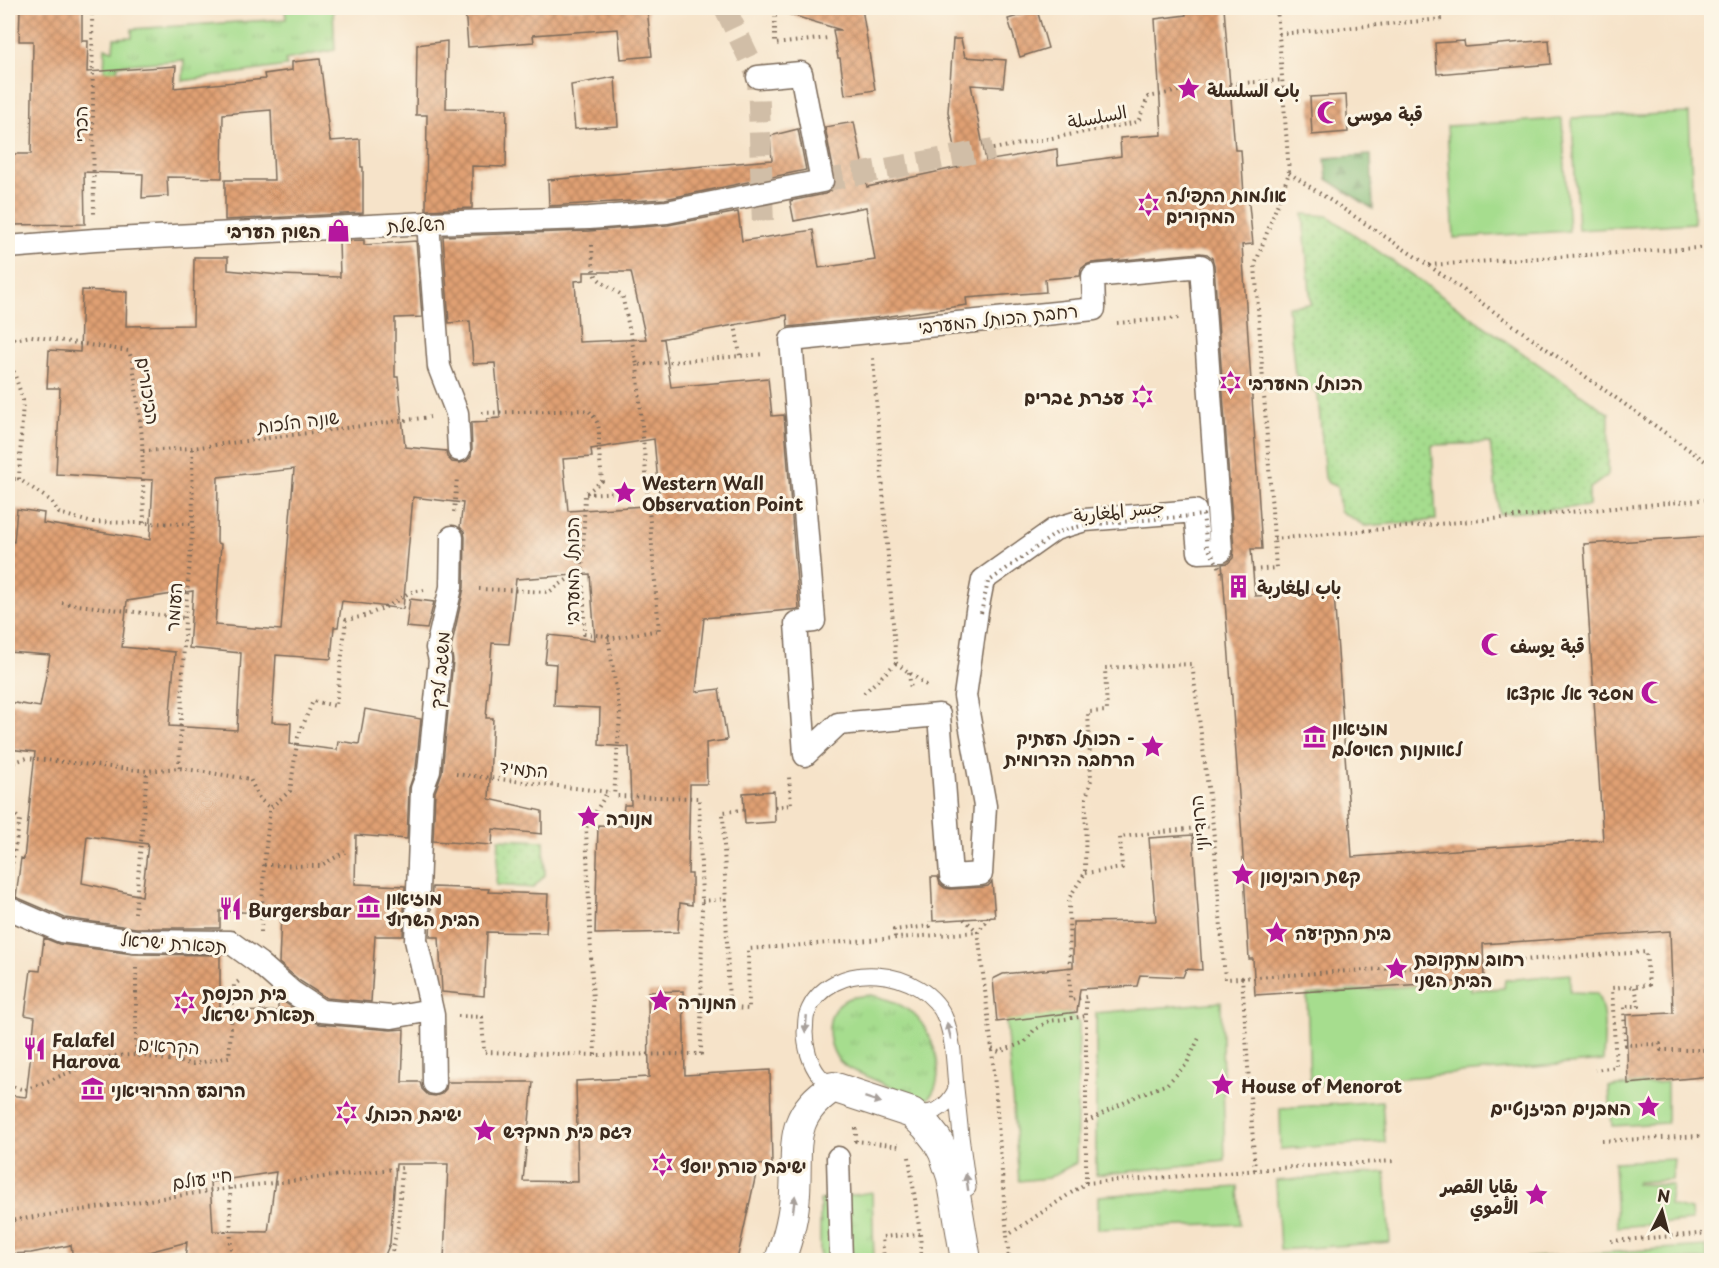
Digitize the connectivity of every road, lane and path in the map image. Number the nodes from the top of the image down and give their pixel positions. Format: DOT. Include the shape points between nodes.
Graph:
graph roads {
  1 [pos="92,8"];
  2 [pos="1277,8"];
  3 [pos="775,10"];
  4 [pos="1443,19"];
  5 [pos="1279,34"];
  6 [pos="828,38"];
  7 [pos="758,77"];
  8 [pos="1283,80"];
  9 [pos="1230,84"];
  10 [pos="1189,89"];
  11 [pos="993,149"];
  12 [pos="1289,173"];
  13 [pos="589,218"];
  14 [pos="428,223"];
  15 [pos="94,240"];
  16 [pos="8,247"];
  17 [pos="1712,247"];
  18 [pos="1428,265"];
  19 [pos="735,324"];
  20 [pos="8,340"];
  21 [pos="792,352"];
  22 [pos="8,354"];
  23 [pos="740,356"];
  24 [pos="872,357"];
  25 [pos="637,365"];
  26 [pos="588,410"];
  27 [pos="457,414"];
  28 [pos="192,448"];
  29 [pos="459,450"];
  30 [pos="143,451"];
  31 [pos="1712,466"];
  32 [pos="8,479"];
  33 [pos="19,479"];
  34 [pos="624,492"];
  35 [pos="585,494"];
  36 [pos="1712,499"];
  37 [pos="144,523"];
  38 [pos="194,524"];
  39 [pos="452,537"];
  40 [pos="1274,539"];
  41 [pos="1253,570"];
  42 [pos="1222,573"];
  43 [pos="582,580"];
  44 [pos="451,587"];
  45 [pos="62,603"];
  46 [pos="981,613"];
  47 [pos="185,618"];
  48 [pos="608,639"];
  49 [pos="864,693"];
  50 [pos="8,764"];
  51 [pos="179,768"];
  52 [pos="147,771"];
  53 [pos="429,771"];
  54 [pos="608,791"];
  55 [pos="614,796"];
  56 [pos="8,807"];
  57 [pos="270,808"];
  58 [pos="744,810"];
  59 [pos="1213,826"];
  60 [pos="345,852"];
  61 [pos="264,865"];
  62 [pos="1085,873"];
  63 [pos="9,882"];
  64 [pos="726,899"];
  65 [pos="702,901"];
  66 [pos="8,908"];
  67 [pos="988,917"];
  68 [pos="963,919"];
  69 [pos="930,921"];
  70 [pos="978,932"];
  71 [pos="895,937"];
  72 [pos="135,941"];
  73 [pos="259,963"];
  74 [pos="1242,977"];
  75 [pos="1635,987"];
  76 [pos="432,1012"];
  77 [pos="1087,1016"];
  78 [pos="1200,1035"];
  79 [pos="992,1049"];
  80 [pos="136,1055"];
  81 [pos="595,1055"];
  82 [pos="1595,1070"];
  83 [pos="434,1083"];
  84 [pos="8,1085"];
  85 [pos="833,1087"];
  86 [pos="956,1089"];
  87 [pos="1712,1110"];
  88 [pos="912,1113"];
  89 [pos="1086,1122"];
  90 [pos="856,1127"];
  91 [pos="1700,1136"];
  92 [pos="1602,1141"];
  93 [pos="838,1158"];
  94 [pos="1394,1161"];
  95 [pos="1254,1170"];
  96 [pos="1086,1184"];
  97 [pos="230,1188"];
  98 [pos="8,1221"];
  99 [pos="1011,1233"];
  100 [pos="1711,1233"];
  101 [pos="920,1234"];
  102 [pos="1611,1241"];
  103 [pos="231,1260"];
  104 [pos="390,1260"];
  105 [pos="780,1260"];
  106 [pos="841,1260"];
  107 [pos="884,1260"];
  108 [pos="922,1260"];
  109 [pos="966,1260"];
  110 [pos="980,1260"];
  111 [pos="1009,1260"];
  1 -- 15 [label="path, הכרי"];
  2 -- 5 [label="path"];
  3 -- 6 [label="path" via="775,44"];
  4 -- 5 [label="path"];
  5 -- 8 [label="path"];
  7 -- 13 [label="street, השלשלת" via="801,73 822,181 667,212"];
  8 -- 9 [label="path"];
  8 -- 12 [label="path"];
  10 -- 11 [label="path, السلسلة" via="1148,97 1138,122"];
  12 -- 18 [label="path"];
  12 -- 40 [label="path" via="1254,265"];
  13 -- 14 [label="street, השלשלת"];
  13 -- 25 [label="path" via="593,273 622,295"];
  14 -- 15 [label="street, השלשלת"];
  14 -- 27 [label="street" via="439,368"];
  15 -- 16 [label="street, השלשלת"];
  17 -- 18 [label="path"];
  18 -- 31 [label="path"];
  19 -- 23 [label="path"];
  20 -- 30 [label="path, הביכורים" via="31,336 129,351"];
  21 -- 21 [label="street, רחבת הכותל המערבי" via="814,621 796,622 805,755 838,724 939,715 951,876 981,874 986,806 965,696 983,580 1055,529 1084,520 1195,511 1199,552 1221,551 1202,266 1093,276 1094,309 791,340"];
  21 -- 23 [label="path"];
  22 -- 33 [label="path" via="23,400"];
  23 -- 25 [label="path"];
  24 -- 49 [label="path" via="896,663"];
  25 -- 48 [label="path" via="659,631"];
  26 -- 27 [label="path, שונה הלכות"];
  26 -- 35 [label="path, הכותל המערבי" via="597,418 600,429 602,481"];
  27 -- 28 [label="path, שונה הלכות"];
  27 -- 29 [label="street"];
  28 -- 30 [label="path, שונה הלכות"];
  28 -- 38 [label="path, העומר"];
  29 -- 39 [label="path"];
  30 -- 37 [label="path, הביכורים"];
  32 -- 33 [label="path"];
  33 -- 37 [label="path" via="51,501 58,513 89,522"];
  34 -- 35 [label="path"];
  35 -- 43 [label="path, הכותל המערבי"];
  36 -- 40 [label="path"];
  37 -- 38 [label="path"];
  38 -- 47 [label="path, העומר"];
  39 -- 44 [label="street, משגב לדך"];
  40 -- 41 [label="path" via="1276,568"];
  42 -- 46 [label="path, جسر المغاربة, bridge" via="1208,546 1203,515 1085,525 1058,532 988,582"];
  43 -- 44 [label="path" via="568,579 549,592"];
  43 -- 48 [label="path, הכותל המערבי" via="584,634"];
  44 -- 53 [label="street, משגב לדך" via="437,648 440,660"];
  44 -- 57 [label="path" via="410,592 365,616 346,620 336,706 313,700 298,737 290,791"];
  45 -- 47 [label="path"];
  47 -- 51 [label="path, העומר"];
  48 -- 55 [label="path" via="620,715"];
  50 -- 52 [label="path" via="27,758"];
  51 -- 52 [label="path"];
  51 -- 57 [label="path" via="250,779 259,798"];
  52 -- 72 [label="path"];
  53 -- 54 [label="path, התמיד"];
  53 -- 76 [label="street, משגב לדך" via="422,789 416,940"];
  54 -- 55 [label="path"];
  54 -- 81 [label="path" via="586,828"];
  55 -- 65 [label="path" via="699,798"];
  56 -- 63 [label="path" via="20,820"];
  57 -- 61 [label="path"];
  58 -- 64 [label="path" via="723,812"];
  59 -- 62 [label="path" via="1120,837 1122,868"];
  59 -- 62 [label="path, הרודיוני" via="1192,664 1105,668 1107,711 1088,712 1091,780 1086,798"];
  59 -- 74 [label="path, הרודיוני" via="1224,979"];
  60 -- 61 [label="path" via="320,866"];
  61 -- 73 [label="path"];
  62 -- 77 [label="path" via="1069,898 1070,1000 1086,997"];
  64 -- 65 [label="path"];
  64 -- 71 [label="path" via="729,1008 749,1009 748,949"];
  65 -- 81 [label="path" via="701,1054"];
  66 -- 72 [label="street, תפארת ישראל" via="60,931"];
  67 -- 70 [label="path"];
  68 -- 70 [label="path"];
  69 -- 71 [label="path" via="930,926 894,930"];
  70 -- 71 [label="path"];
  70 -- 79 [label="path"];
  72 -- 73 [label="street, תפארת ישראל" via="230,942"];
  72 -- 80 [label="path"];
  73 -- 76 [label="street, תפארת ישראל" via="321,1011 392,1017"];
  73 -- 80 [label="path, הקראים" via="234,985 229,1057 193,1064"];
  74 -- 75 [label="path" via="1646,952 1649,985"];
  74 -- 95 [label="path"];
  75 -- 82 [label="path" via="1612,988 1616,1067"];
  75 -- 87 [label="path" via="1638,1006 1624,1006 1625,1045 1660,1044 1661,1050 1707,1050"];
  76 -- 81 [label="path" via="482,1017 483,1052"];
  76 -- 83 [label="street, משגב לדך"];
  77 -- 79 [label="path" via="1049,1021 1034,1030 1025,1042 999,1052"];
  77 -- 89 [label="path"];
  78 -- 89 [label="path" via="1186,1065 1167,1084"];
  79 -- 111 [label="path"];
  80 -- 84 [label="path, הקראים" via="111,1056 25,1090"];
  86 -- 85 [label="lane, one-way" via="946,1019 933,998 913,984 864,974 828,986 806,1015 805,1039 811,1060 819,1075"];
  85 -- 88 [label="street, one-way"];
  105 -- 85 [label="street, one-way" via="790,1233 796,1136 805,1114 818,1097"];
  86 -- 88 [label="lane" via="940,1109"];
  110 -- 86 [label="lane, one-way"];
  88 -- 109 [label="street" via="944,1153 952,1177"];
  89 -- 96 [label="path"];
  90 -- 101 [label="path" via="856,1141 908,1148"];
  91 -- 92 [label="path"];
  93 -- 106 [label="street"];
  94 -- 95 [label="path"];
  95 -- 96 [label="path"];
  96 -- 99 [label="path"];
  97 -- 98 [label="path, חיי עולם"];
  97 -- 103 [label="path"];
  97 -- 104 [label="path, חיי עולם" via="402,1168 398,1227"];
  100 -- 102 [label="path"];
  101 -- 107 [label="path" via="882,1238"];
  101 -- 108 [label="path"];
}
